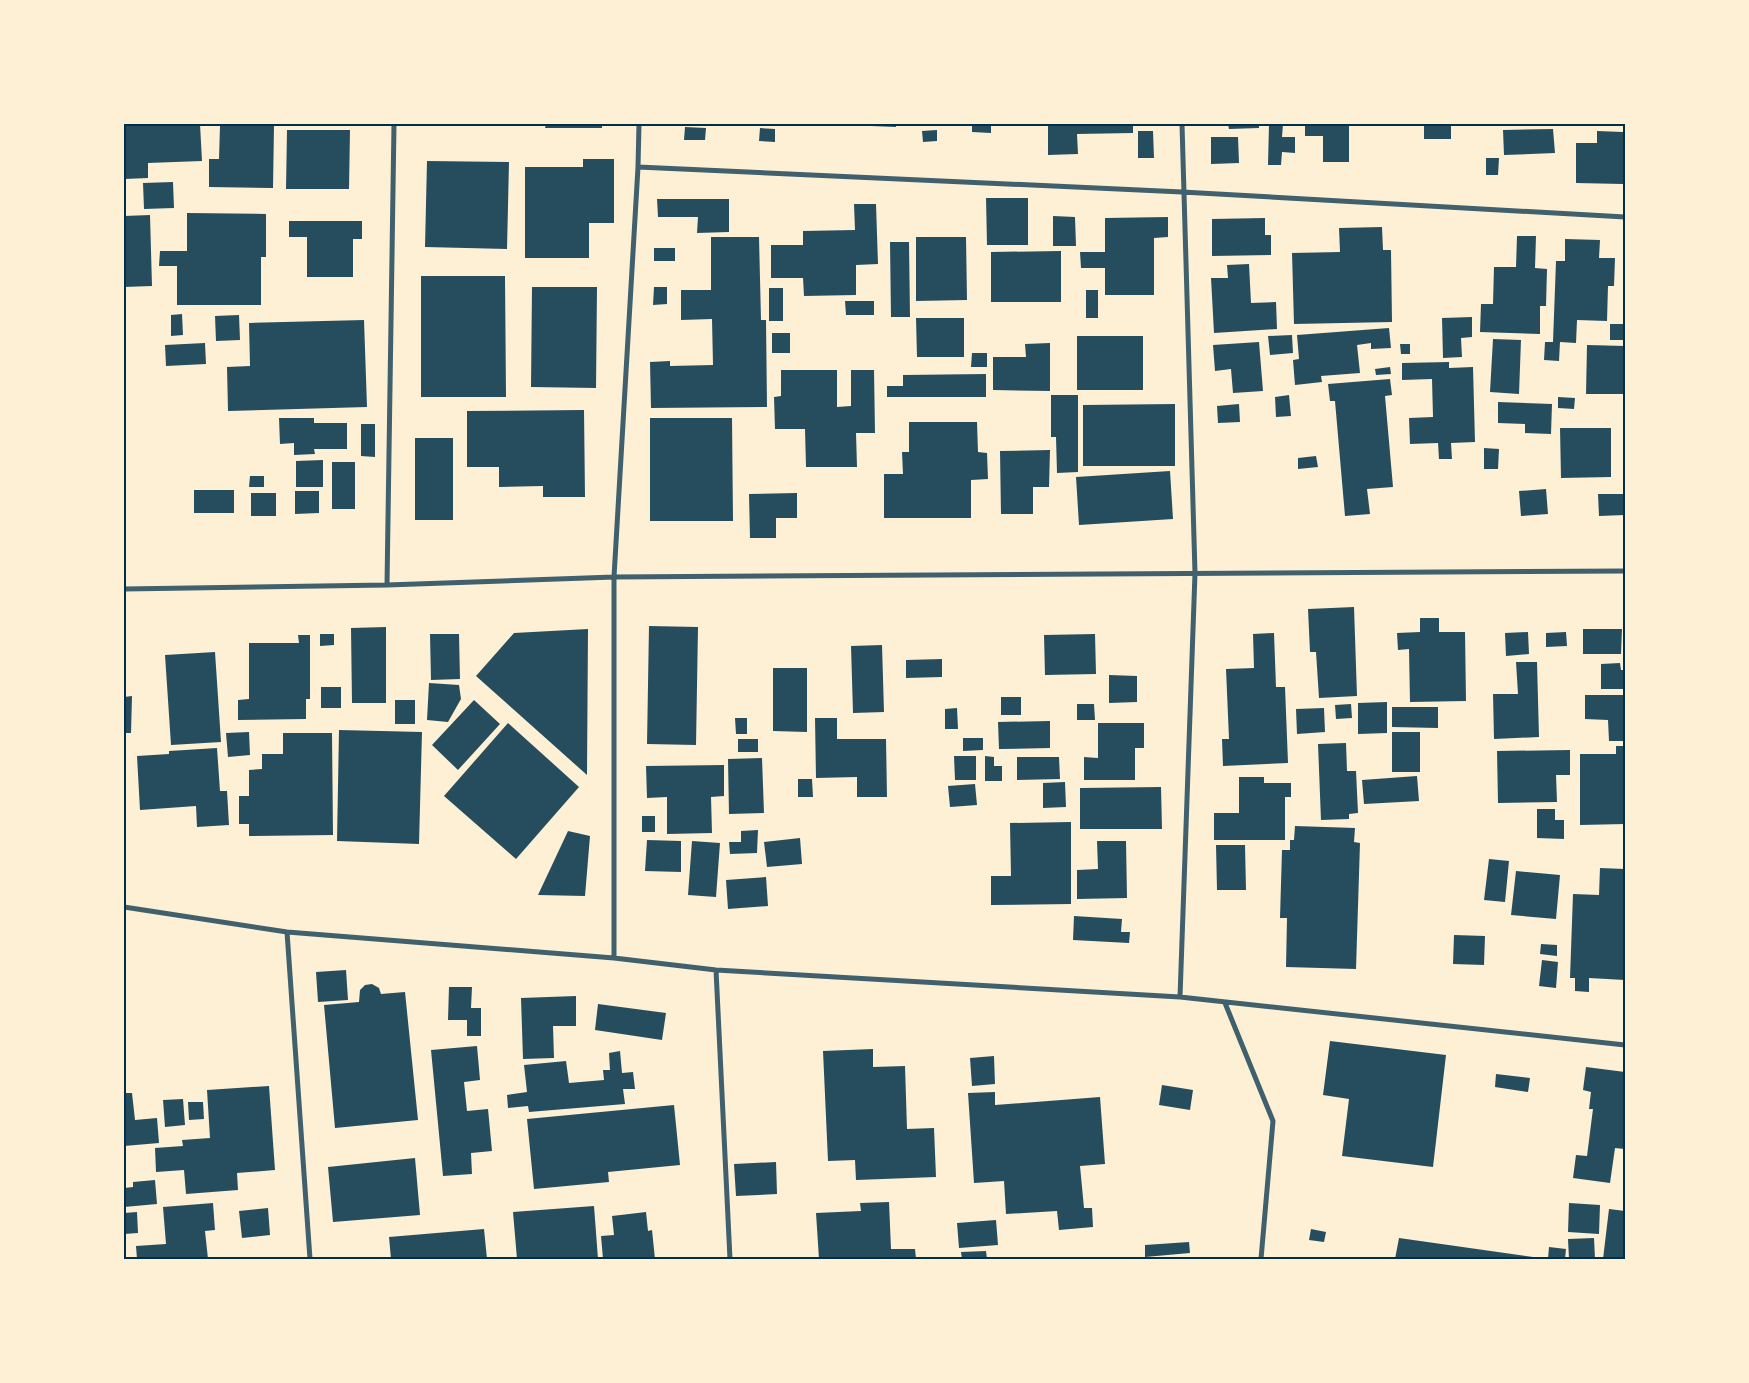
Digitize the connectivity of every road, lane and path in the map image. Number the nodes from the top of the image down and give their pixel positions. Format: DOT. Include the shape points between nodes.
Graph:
graph roads {
  1 [pos="394,124"];
  2 [pos="639,124"];
  3 [pos="1182,124"];
  4 [pos="638,167"];
  5 [pos="1182,192"];
  6 [pos="1625,217"];
  7 [pos="1625,572"];
  8 [pos="1195,573"];
  9 [pos="614,577"];
  10 [pos="387,585"];
  11 [pos="124,589"];
  12 [pos="124,907"];
  13 [pos="286,932"];
  14 [pos="614,958"];
  15 [pos="716,970"];
  16 [pos="1180,997"];
  17 [pos="1225,1003"];
  18 [pos="1625,1045"];
  19 [pos="310,1259"];
  20 [pos="730,1259"];
  21 [pos="1261,1259"];
  1 -- 10 [label="street"];
  2 -- 4 [label="street"];
  3 -- 5 [label="street"];
  4 -- 5 [label="street"];
  4 -- 9 [label="street"];
  5 -- 6 [label="street"];
  5 -- 8 [label="street"];
  7 -- 8 [label="street"];
  8 -- 9 [label="street"];
  8 -- 16 [label="street"];
  9 -- 10 [label="street"];
  9 -- 14 [label="street"];
  10 -- 11 [label="street"];
  12 -- 13 [label="street"];
  13 -- 14 [label="street"];
  13 -- 19 [label="street"];
  14 -- 15 [label="street"];
  15 -- 16 [label="street"];
  15 -- 20 [label="street"];
  16 -- 17 [label="street"];
  17 -- 18 [label="street"];
  17 -- 21 [label="street" via="1273,1121"];
}
